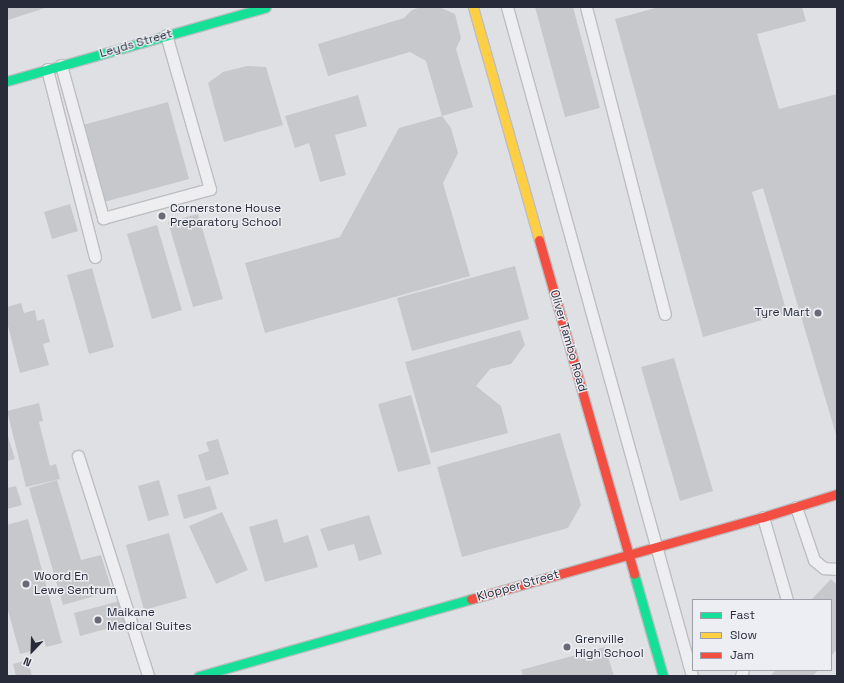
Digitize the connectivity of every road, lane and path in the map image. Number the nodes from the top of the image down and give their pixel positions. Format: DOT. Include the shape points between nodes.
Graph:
graph roads {
  1 [pos="266,7"];
  2 [pos="473,7"];
  3 [pos="507,7"];
  4 [pos="586,7"];
  5 [pos="166,35"];
  6 [pos="61,65"];
  7 [pos="47,69"];
  8 [pos="7,81"];
  9 [pos="95,257"];
  10 [pos="665,314"];
  11 [pos="78,456"];
  12 [pos="837,494"];
  13 [pos="796,507"];
  14 [pos="763,517"];
  15 [pos="657,547"];
  16 [pos="629,555"];
  17 [pos="837,569"];
  18 [pos="787,599"];
  19 [pos="148,676"];
  20 [pos="199,676"];
  21 [pos="663,676"];
  22 [pos="692,676"];
  1 -- 5 [label="street, Leyds Street"];
  2 -- 16 [label="street, Oliver Tambo Road"];
  3 -- 15 [label="lane"];
  4 -- 10 [label="lane"];
  5 -- 6 [label="street, Leyds Street"];
  5 -- 6 [label="lane" via="210,189 103,218"];
  6 -- 7 [label="street, Leyds Street"];
  7 -- 8 [label="street, Leyds Street"];
  7 -- 9 [label="lane"];
  11 -- 19 [label="lane"];
  12 -- 13 [label="street, Klopper Street"];
  13 -- 14 [label="street, Klopper Street"];
  13 -- 17 [label="lane" via="814,560 824,568"];
  14 -- 15 [label="street, Klopper Street"];
  14 -- 18 [label="lane"];
  15 -- 16 [label="street, Klopper Street"];
  15 -- 22 [label="lane"];
  16 -- 20 [label="street, Klopper Street"];
  16 -- 21 [label="street, Oliver Tambo Road"];
}
